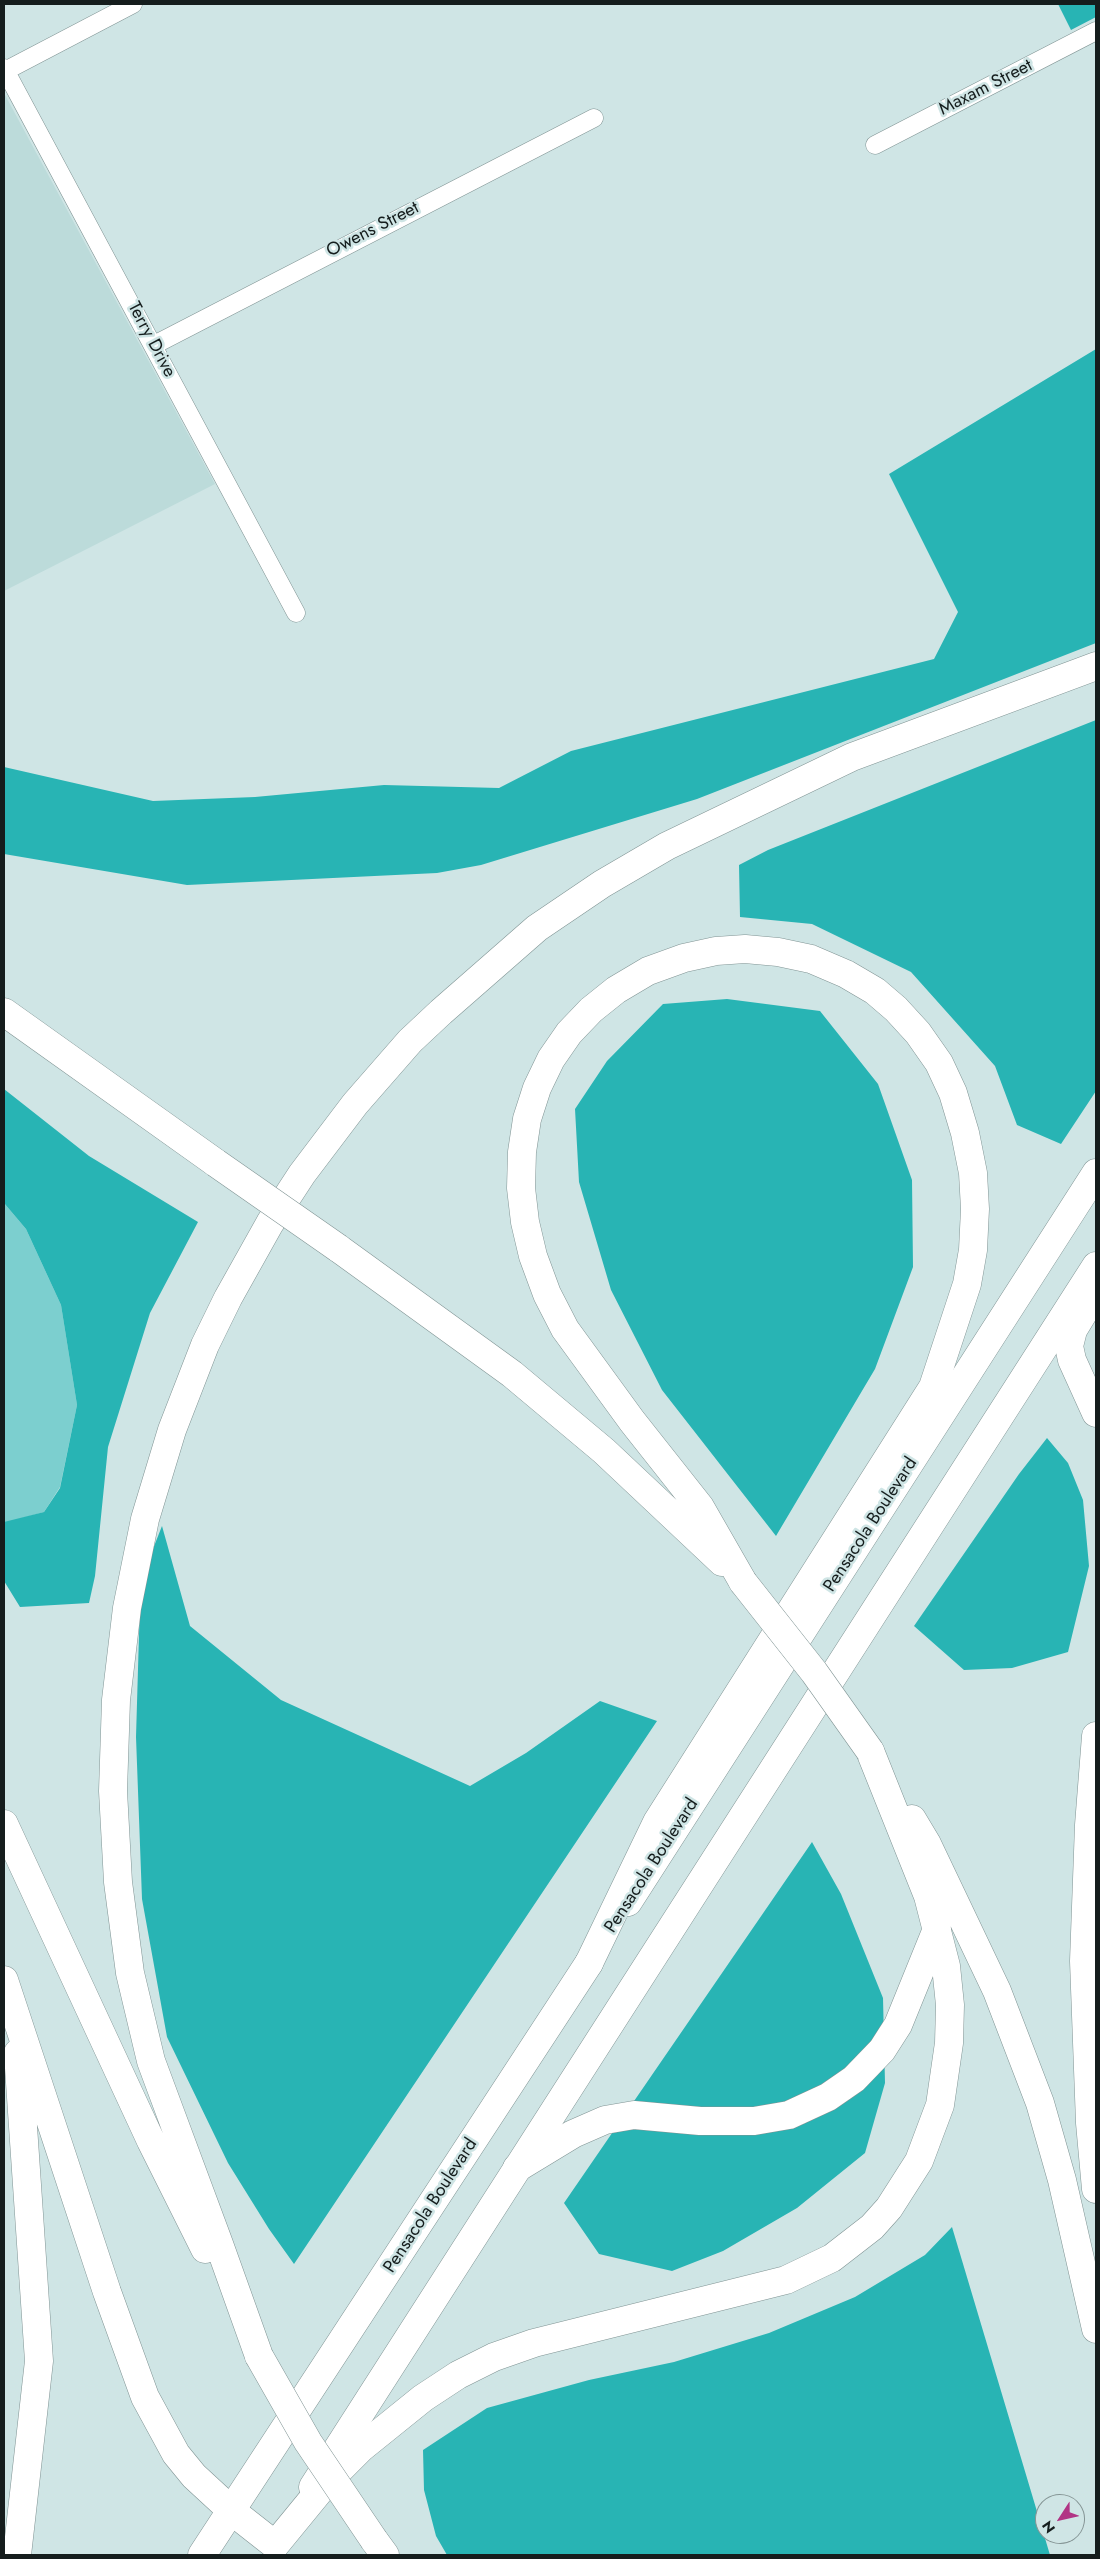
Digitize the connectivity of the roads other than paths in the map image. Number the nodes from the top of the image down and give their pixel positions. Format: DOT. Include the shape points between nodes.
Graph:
graph roads {
  1 [pos="133,4"];
  2 [pos="1096,31"];
  3 [pos="5,70"];
  4 [pos="594,118"];
  5 [pos="876,145"];
  6 [pos="154,345"];
  7 [pos="296,613"];
  8 [pos="1096,666"];
  9 [pos="4,1012"];
  10 [pos="1096,1173"];
  11 [pos="1096,1266"];
  12 [pos="1096,1292"];
  13 [pos="1096,1413"];
  14 [pos="743,1582"];
  15 [pos="1096,1736"];
  16 [pos="870,1751"];
  17 [pos="4,1824"];
  18 [pos="937,1929"];
  19 [pos="589,1963"];
  20 [pos="4,1980"];
  21 [pos="15,2011"];
  22 [pos="517,2168"];
  23 [pos="1096,2189"];
  24 [pos="1096,2329"];
  25 [pos="258,2356"];
  26 [pos="233,2512"];
  27 [pos="380,2548"];
  28 [pos="272,2550"];
  29 [pos="17,2555"];
  30 [pos="202,2555"];
  1 -- 3 [label="street"];
  2 -- 5 [label="street, Maxam Street"];
  3 -- 6 [label="street, Terry Drive"];
  4 -- 6 [label="street, Owens Street"];
  6 -- 7 [label="street, Terry Drive"];
  8 -- 25 [label="main road" via="835,766 668,846 602,884 537,928 471,983 416,1035 355,1104 302,1174 228,1298 172,1430 146,1519 127,1608 116,1700 113,1791 118,1882 130,1973 151,2061"];
  9 -- 14 [label="main road, bridge" via="520,1381 604,1451"];
  10 -- 19 [label="main road, Pensacola Boulevard"];
  11 -- 22 [label="main road"];
  12 -- 13 [label="main road" via="1073,1330 1069,1346 1074,1366"];
  14 -- 16 [label="main road, bridge" via="814,1672"];
  14 -- 19 [label="main road" via="700,1507 565,1329 546,1294 525,1222 522,1152 527,1119 537,1088 569,1033 591,1010 648,971 684,958 745,949 811,959 846,974 889,1003 918,1033 953,1093 965,1132 976,1209 973,1250 967,1284 933,1387 657,1822"];
  15 -- 23 [label="main road" via="1084,1961 1088,2096"];
  16 -- 18 [label="main road" via="928,1896"];
  16 -- 24 [label="main road" via="927,1844 1007,2018 1040,2103 1062,2180"];
  17 -- 25 [label="main road" via="151,2141"];
  18 -- 22 [label="main road" via="898,2025 882,2050 854,2078 828,2097 789,2115 754,2121 700,2121 634,2115 605,2120 573,2134"];
  18 -- 28 [label="main road" via="946,1966 950,2005 948,2051 940,2105 919,2161 906,2184 872,2227 832,2258 786,2280 534,2342 458,2375 423,2398 362,2448 325,2484"];
  19 -- 26 [label="main road, Pensacola Boulevard"];
  20 -- 21 [label="main road"];
  21 -- 26 [label="main road" via="110,2301 145,2396 176,2454 194,2476"];
  21 -- 29 [label="main road" via="39,2361"];
  22 -- 28 [label="main road"];
  25 -- 27 [label="main road, bridge" via="308,2442"];
  26 -- 28 [label="main road"];
  26 -- 30 [label="main road, Pensacola Boulevard"];
}
